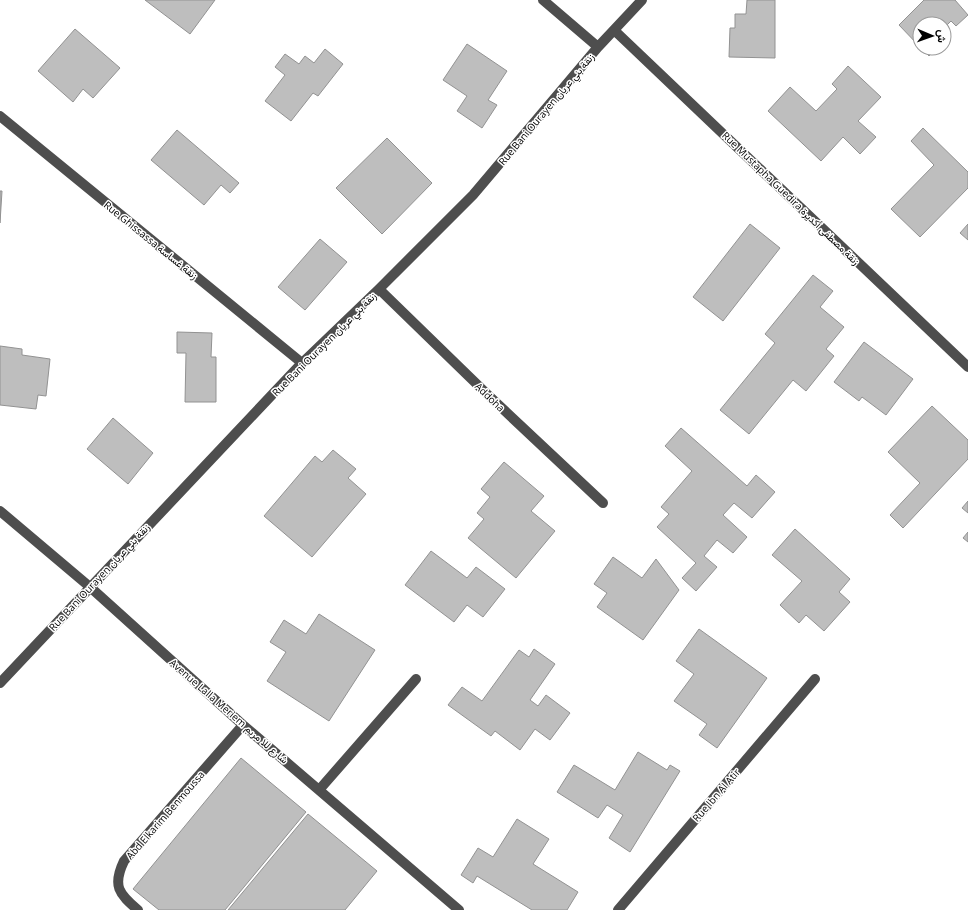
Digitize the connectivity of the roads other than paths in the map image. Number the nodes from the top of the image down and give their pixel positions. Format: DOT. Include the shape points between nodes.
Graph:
graph roads {
  1 [pos="543,0"];
  2 [pos="642,0"];
  3 [pos="614,30"];
  4 [pos="598,47"];
  5 [pos="0,116"];
  6 [pos="379,289"];
  7 [pos="302,363"];
  8 [pos="968,367"];
  9 [pos="603,503"];
  10 [pos="0,511"];
  11 [pos="90,587"];
  12 [pos="416,679"];
  13 [pos="815,679"];
  14 [pos="0,683"];
  15 [pos="243,725"];
  16 [pos="319,790"];
  17 [pos="138,910"];
  18 [pos="459,910"];
  19 [pos="618,910"];
  1 -- 4 [label="street"];
  2 -- 3 [label="street, Rue Bani Ourayen زنقة بني عريان"];
  3 -- 4 [label="street, Rue Bani Ourayen زنقة بني عريان"];
  3 -- 8 [label="street, Rue Mustapha Guedira زنقة مصطفى أكديرة"];
  4 -- 6 [label="street, Rue Bani Ourayen زنقة بني عريان" via="473,195"];
  5 -- 7 [label="street, Rue Ghissassa زنقة غساسة"];
  6 -- 7 [label="street, Rue Bani Ourayen زنقة بني عريان"];
  6 -- 9 [label="street, Addoha"];
  7 -- 11 [label="street, Rue Bani Ourayen زنقة بني عريان"];
  10 -- 11 [label="street, Avenue Lalla Meriem شارع للا مريم"];
  11 -- 14 [label="street, Rue Bani Ourayen زنقة بني عريان"];
  11 -- 15 [label="street, Avenue Lalla Meriem شارع للا مريم"];
  12 -- 16 [label="street"];
  13 -- 19 [label="street, Rue Ibn Al Atir"];
  15 -- 16 [label="street, Avenue Lalla Meriem شارع للا مريم"];
  15 -- 17 [label="street, Abd Elkarim Benmoussa" via="124,861 118,886 120,893"];
  16 -- 18 [label="street, Avenue Lalla Meriem شارع للا مريم"];
}
